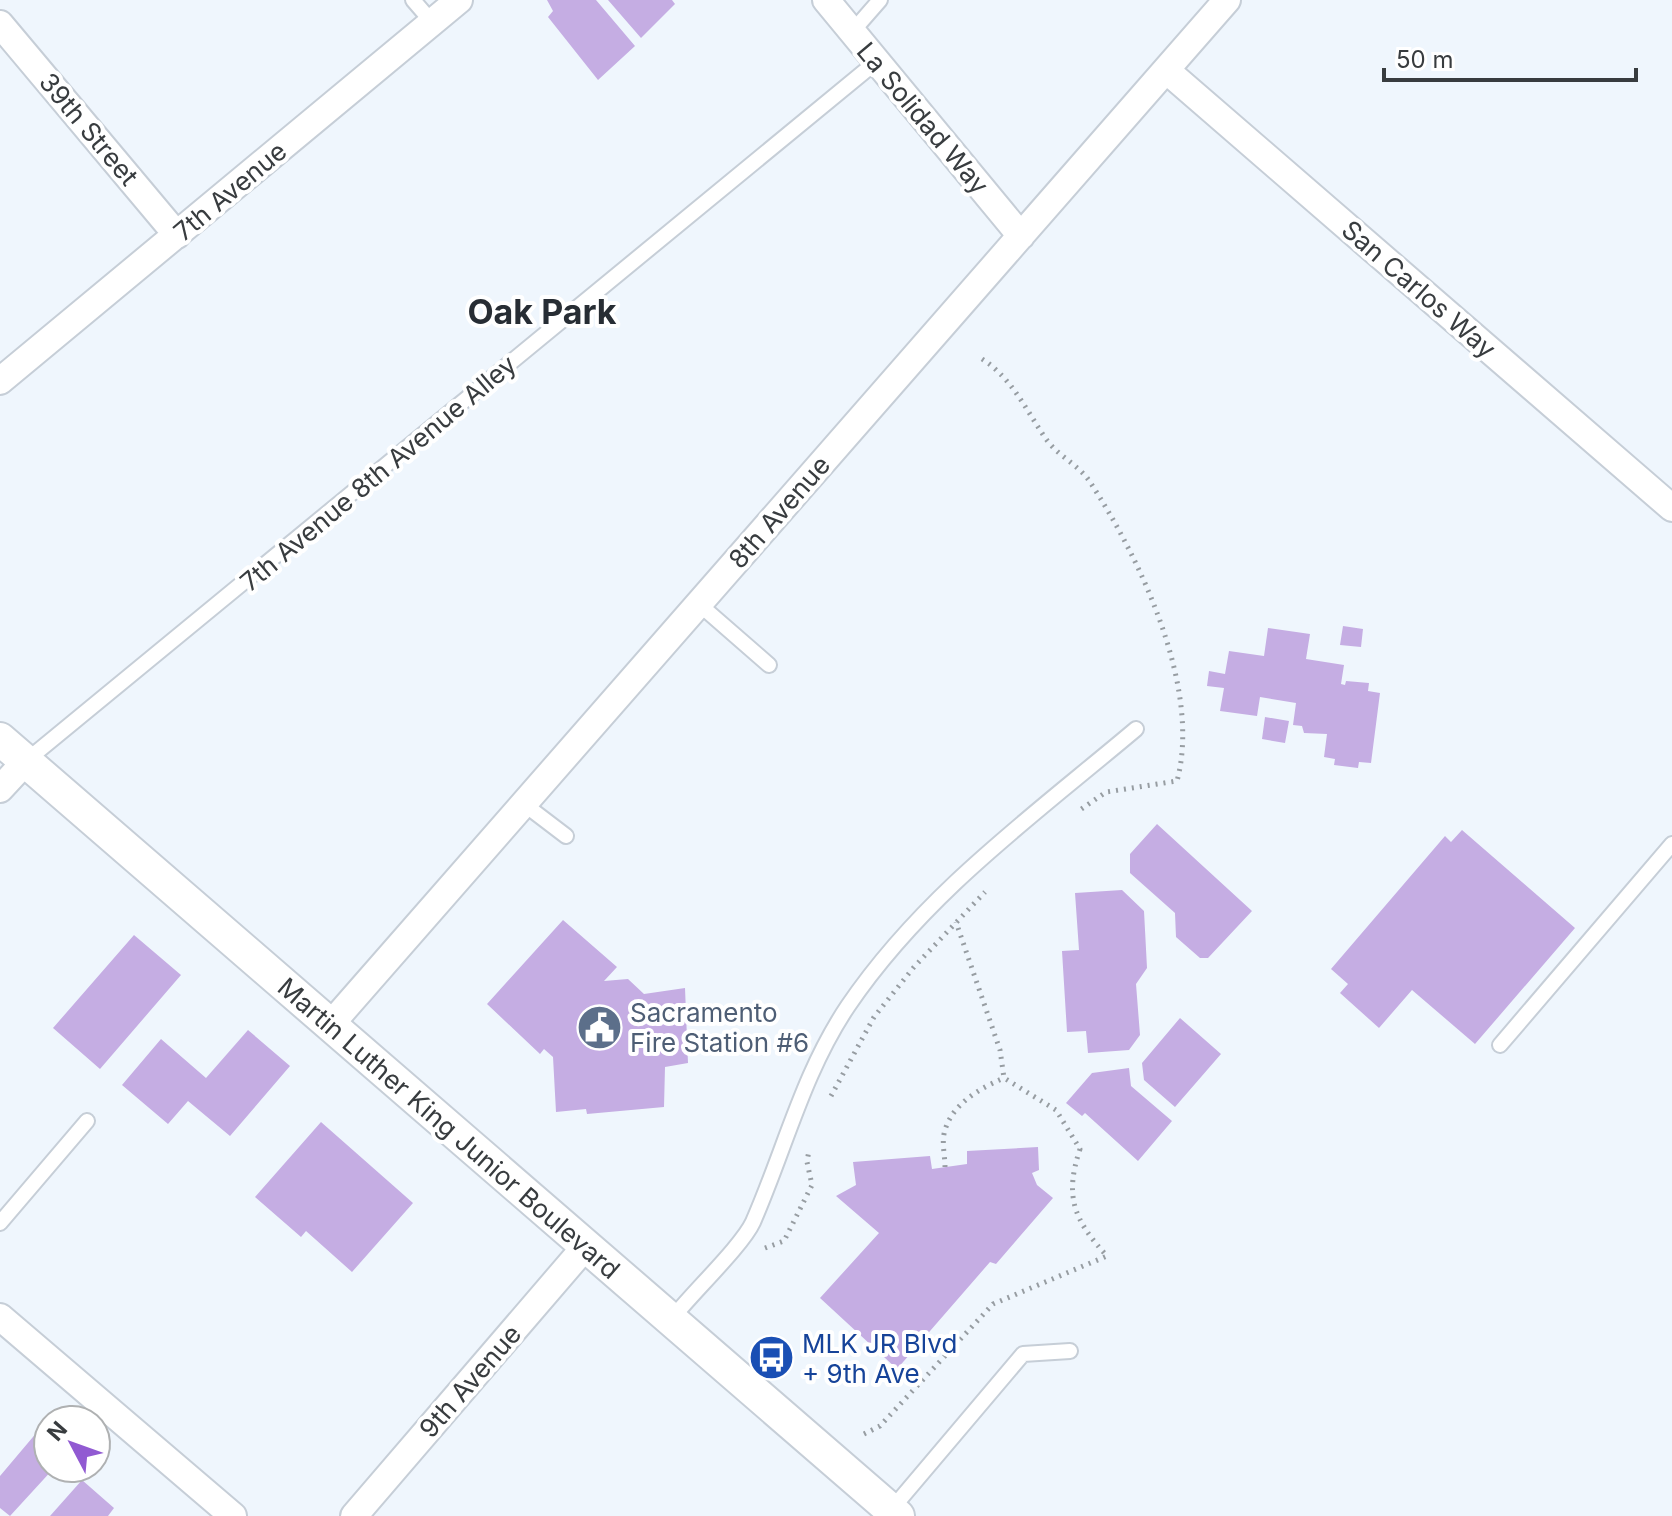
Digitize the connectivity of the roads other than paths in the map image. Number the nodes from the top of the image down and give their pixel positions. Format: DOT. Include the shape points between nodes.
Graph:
graph roads {
  1 [pos="413,0"];
  2 [pos="459,0"];
  3 [pos="826,0"];
  4 [pos="880,0"];
  5 [pos="1215,4"];
  6 [pos="432,22"];
  7 [pos="0,24"];
  8 [pos="852,32"];
  9 [pos="876,62"];
  10 [pos="1166,70"];
  11 [pos="177,235"];
  12 [pos="1021,236"];
  13 [pos="0,381"];
  14 [pos="1672,508"];
  15 [pos="699,604"];
  16 [pos="769,665"];
  17 [pos="1136,729"];
  18 [pos="0,739"];
  19 [pos="26,761"];
  20 [pos="0,789"];
  21 [pos="524,804"];
  22 [pos="566,836"];
  23 [pos="1672,844"];
  24 [pos="331,1024"];
  25 [pos="1500,1045"];
  26 [pos="87,1121"];
  27 [pos="0,1223"];
  28 [pos="585,1247"];
  29 [pos="0,1317"];
  30 [pos="670,1320"];
  31 [pos="1070,1351"];
  32 [pos="894,1513"];
  33 [pos="233,1516"];
  34 [pos="354,1516"];
  1 -- 6 [label="lane"];
  2 -- 6 [label="street, 7th Avenue"];
  3 -- 8 [label="street, La Solidad Way"];
  4 -- 8 [label="lane"];
  5 -- 10 [label="street, 8th Avenue"];
  6 -- 11 [label="street, 7th Avenue"];
  7 -- 11 [label="street, 39th Street"];
  8 -- 9 [label="street, La Solidad Way"];
  9 -- 12 [label="street, La Solidad Way"];
  9 -- 19 [label="lane, 7th Avenue 8th Avenue Alley"];
  10 -- 12 [label="street, 8th Avenue"];
  10 -- 14 [label="street, San Carlos Way"];
  11 -- 13 [label="street, 7th Avenue"];
  12 -- 15 [label="street, 8th Avenue"];
  15 -- 16 [label="lane"];
  15 -- 21 [label="street, 8th Avenue"];
  17 -- 30 [label="lane" via="961,874 888,950 846,1008 806,1078 751,1226"];
  18 -- 19 [label="street, Martin Luther King Junior Boulevard"];
  19 -- 20 [label="street"];
  19 -- 24 [label="street, Martin Luther King Junior Boulevard"];
  21 -- 22 [label="lane"];
  21 -- 24 [label="street, 8th Avenue"];
  23 -- 25 [label="lane"];
  24 -- 28 [label="street, Martin Luther King Junior Boulevard"];
  26 -- 27 [label="lane"];
  28 -- 30 [label="street, Martin Luther King Junior Boulevard"];
  28 -- 34 [label="street, 9th Avenue"];
  29 -- 33 [label="street"];
  30 -- 32 [label="street, Martin Luther King Junior Boulevard"];
  31 -- 32 [label="lane" via="1023,1354"];
}
